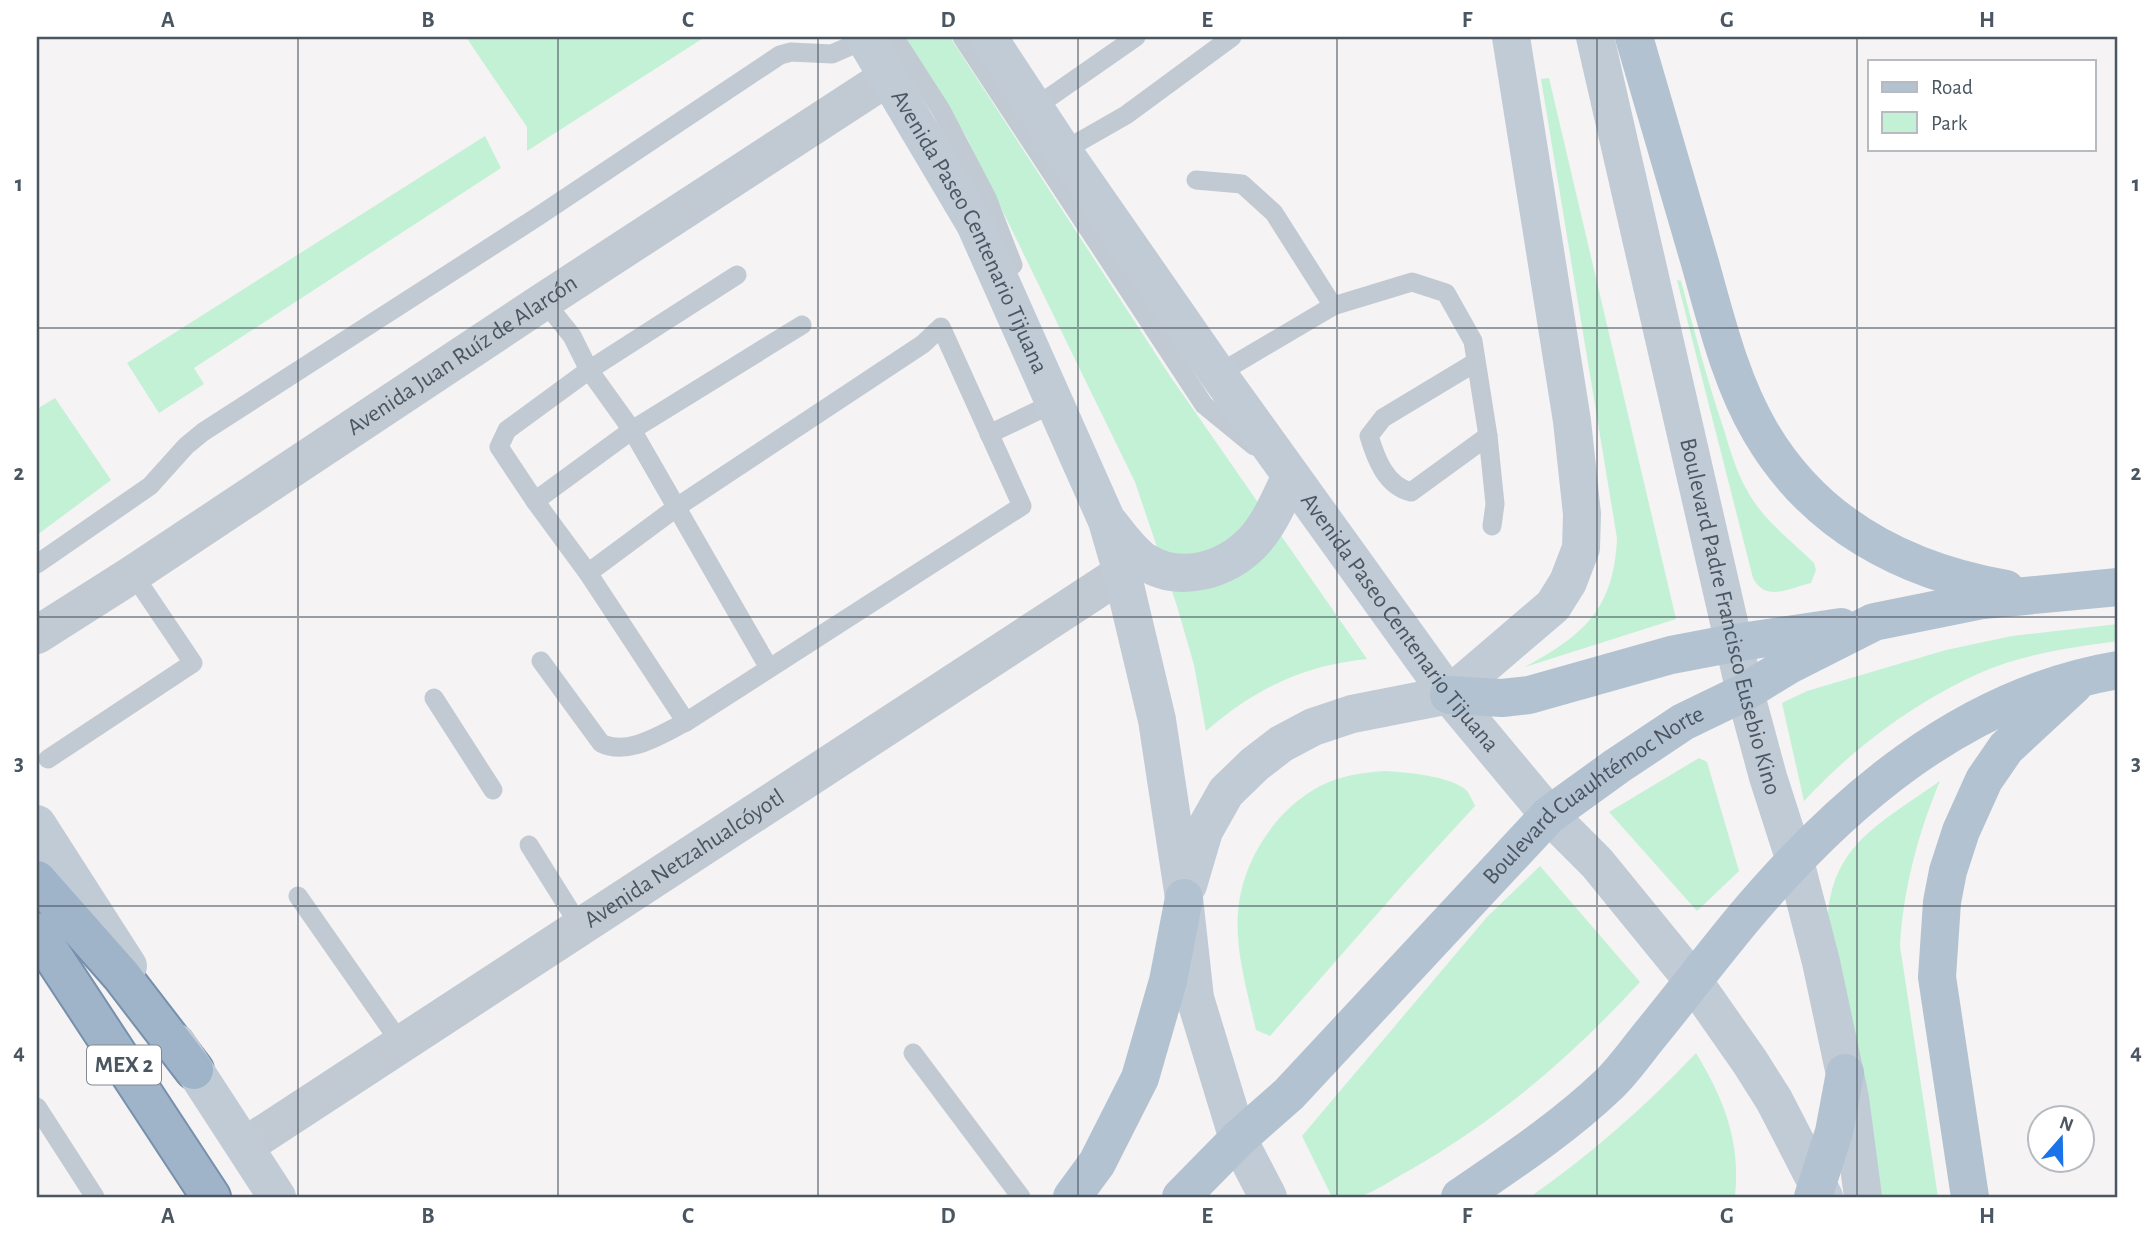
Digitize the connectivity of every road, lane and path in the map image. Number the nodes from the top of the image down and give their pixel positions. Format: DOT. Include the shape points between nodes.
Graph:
graph roads {
  1 [pos="875,37"];
  2 [pos="962,37"];
  3 [pos="988,37"];
  4 [pos="1136,37"];
  5 [pos="1232,37"];
  6 [pos="1511,37"];
  7 [pos="1595,37"];
  8 [pos="1634,37"];
  9 [pos="888,77"];
  10 [pos="1034,108"];
  11 [pos="1063,151"];
  12 [pos="1196,180"];
  13 [pos="737,275"];
  14 [pos="544,300"];
  15 [pos="1333,306"];
  16 [pos="802,324"];
  17 [pos="1476,362"];
  18 [pos="589,370"];
  19 [pos="1218,374"];
  20 [pos="1054,403"];
  21 [pos="632,430"];
  22 [pos="989,434"];
  23 [pos="1488,436"];
  24 [pos="1290,476"];
  25 [pos="534,501"];
  26 [pos="677,507"];
  27 [pos="1107,521"];
  28 [pos="1492,526"];
  29 [pos="37,564"];
  30 [pos="589,573"];
  31 [pos="1122,573"];
  32 [pos="133,574"];
  33 [pos="2118,586"];
  34 [pos="2032,594"];
  35 [pos="1874,622"];
  36 [pos="37,635"];
  37 [pos="1734,643"];
  38 [pos="541,661"];
  39 [pos="769,667"];
  40 [pos="2101,673"];
  41 [pos="1745,692"];
  42 [pos="1449,695"];
  43 [pos="434,698"];
  44 [pos="686,722"];
  45 [pos="48,759"];
  46 [pos="493,790"];
  47 [pos="1549,815"];
  48 [pos="37,824"];
  49 [pos="529,845"];
  50 [pos="1795,861"];
  51 [pos="37,880"];
  52 [pos="298,896"];
  53 [pos="1184,898"];
  54 [pos="582,928"];
  55 [pos="37,932"];
  56 [pos="1694,982"];
  57 [pos="402,1045"];
  58 [pos="913,1053"];
  59 [pos="194,1070"];
  60 [pos="1845,1073"];
  61 [pos="37,1107"];
  62 [pos="1238,1139"];
  63 [pos="246,1146"];
  64 [pos="1818,1194"];
  65 [pos="95,1197"];
  66 [pos="211,1197"];
  67 [pos="277,1197"];
  68 [pos="1021,1197"];
  69 [pos="1072,1197"];
  70 [pos="1181,1197"];
  71 [pos="1268,1197"];
  72 [pos="1460,1197"];
  73 [pos="1863,1197"];
  74 [pos="1970,1197"];
  1 -- 9 [label="main road, Avenida Paseo Centenario Tijuana"];
  1 -- 20 [label="lane" via="941,110 986,198 1047,351"];
  1 -- 29 [label="lane" via="832,54 780,55 203,432 150,486"];
  2 -- 24 [label="lane" via="1204,405"];
  3 -- 10 [label="main road, Avenida Paseo Centenario Tijuana"];
  4 -- 10 [label="lane"];
  5 -- 11 [label="lane" via="1126,115"];
  6 -- 42 [label="main road" via="1572,422 1581,548 1553,606"];
  7 -- 37 [label="main road, Boulevard Padre Francisco Eusebio Kino"];
  8 -- 34 [label="main road" via="1721,337 1759,430 1781,464 1840,523 1874,544 1945,576"];
  9 -- 14 [label="street, Avenida Juan Ruíz de Alarcón"];
  9 -- 20 [label="main road, Avenida Paseo Centenario Tijuana" via="975,224"];
  10 -- 11 [label="main road, Avenida Paseo Centenario Tijuana"];
  11 -- 19 [label="main road, Avenida Paseo Centenario Tijuana"];
  12 -- 15 [label="lane" via="1242,184 1274,213"];
  13 -- 18 [label="lane"];
  14 -- 18 [label="lane" via="572,336"];
  14 -- 32 [label="street, Avenida Juan Ruíz de Alarcón"];
  15 -- 17 [label="lane" via="1412,282 1446,293 1473,341"];
  15 -- 19 [label="lane"];
  16 -- 21 [label="lane"];
  17 -- 23 [label="lane"];
  17 -- 23 [label="lane" via="1383,418 1369,436 1377,461 1398,489 1411,492"];
  18 -- 21 [label="lane"];
  18 -- 25 [label="lane" via="501,438 504,456"];
  19 -- 24 [label="main road, Avenida Paseo Centenario Tijuana"];
  20 -- 22 [label="lane"];
  20 -- 27 [label="main road, Avenida Paseo Centenario Tijuana"];
  21 -- 25 [label="lane"];
  21 -- 26 [label="lane"];
  22 -- 26 [label="lane" via="940,327 923,344"];
  22 -- 39 [label="lane" via="1022,506"];
  23 -- 28 [label="lane" via="1495,504"];
  24 -- 27 [label="main road" via="1254,542 1205,571 1165,571 1144,561"];
  24 -- 42 [label="main road, Avenida Paseo Centenario Tijuana"];
  25 -- 30 [label="lane"];
  26 -- 30 [label="lane"];
  26 -- 39 [label="lane"];
  27 -- 31 [label="main road, Avenida Paseo Centenario Tijuana"];
  30 -- 44 [label="lane"];
  31 -- 53 [label="main road, Avenida Paseo Centenario Tijuana" via="1157,720"];
  31 -- 54 [label="street, Avenida Netzahualcóyotl"];
  32 -- 36 [label="street, Avenida Juan Ruíz de Alarcón"];
  32 -- 45 [label="lane" via="193,663"];
  33 -- 34 [label="main road, Boulevard Cuauhtémoc Norte"];
  34 -- 35 [label="main road, Boulevard Cuauhtémoc Norte"];
  35 -- 37 [label="main road"];
  35 -- 41 [label="main road, Boulevard Cuauhtémoc Norte"];
  37 -- 41 [label="main road, Boulevard Padre Francisco Eusebio Kino"];
  37 -- 42 [label="main road" via="1529,695"];
  38 -- 44 [label="lane" via="589,729 608,746 622,749"];
  39 -- 44 [label="lane"];
  40 -- 50 [label="main road" via="2036,691 1946,735 1865,793"];
  40 -- 74 [label="main road" via="2007,748 1984,780 1948,871 1937,976"];
  41 -- 47 [label="main road, Boulevard Cuauhtémoc Norte" via="1684,722"];
  41 -- 50 [label="main road, Boulevard Padre Francisco Eusebio Kino"];
  42 -- 47 [label="main road, Avenida Paseo Centenario Tijuana"];
  42 -- 53 [label="main road" via="1352,714 1281,744 1226,792 1204,831"];
  43 -- 46 [label="lane"];
  47 -- 56 [label="main road, Avenida Paseo Centenario Tijuana" via="1597,863"];
  47 -- 62 [label="main road, Boulevard Cuauhtémoc Norte" via="1307,1076"];
  48 -- 59 [label="main road"];
  49 -- 54 [label="lane"];
  50 -- 56 [label="main road"];
  50 -- 60 [label="main road, Boulevard Padre Francisco Eusebio Kino"];
  51 -- 59 [label="highway" via="121,975"];
  52 -- 57 [label="lane"];
  53 -- 62 [label="main road, Avenida Paseo Centenario Tijuana" via="1195,998"];
  53 -- 69 [label="main road" via="1168,981 1140,1078 1097,1163"];
  54 -- 57 [label="street, Avenida Netzahualcóyotl"];
  55 -- 66 [label="highway, MEX 2"];
  56 -- 64 [label="main road, Avenida Paseo Centenario Tijuana" via="1793,1134"];
  56 -- 72 [label="main road" via="1610,1084 1531,1149"];
  57 -- 63 [label="street, Avenida Netzahualcóyotl"];
  58 -- 68 [label="lane"];
  59 -- 63 [label="main road"];
  60 -- 64 [label="main road"];
  60 -- 73 [label="main road, Boulevard Padre Francisco Eusebio Kino"];
  61 -- 65 [label="lane"];
  62 -- 70 [label="main road, Boulevard Cuauhtémoc Norte"];
  62 -- 71 [label="main road, Avenida Paseo Centenario Tijuana"];
  63 -- 67 [label="main road"];
}
